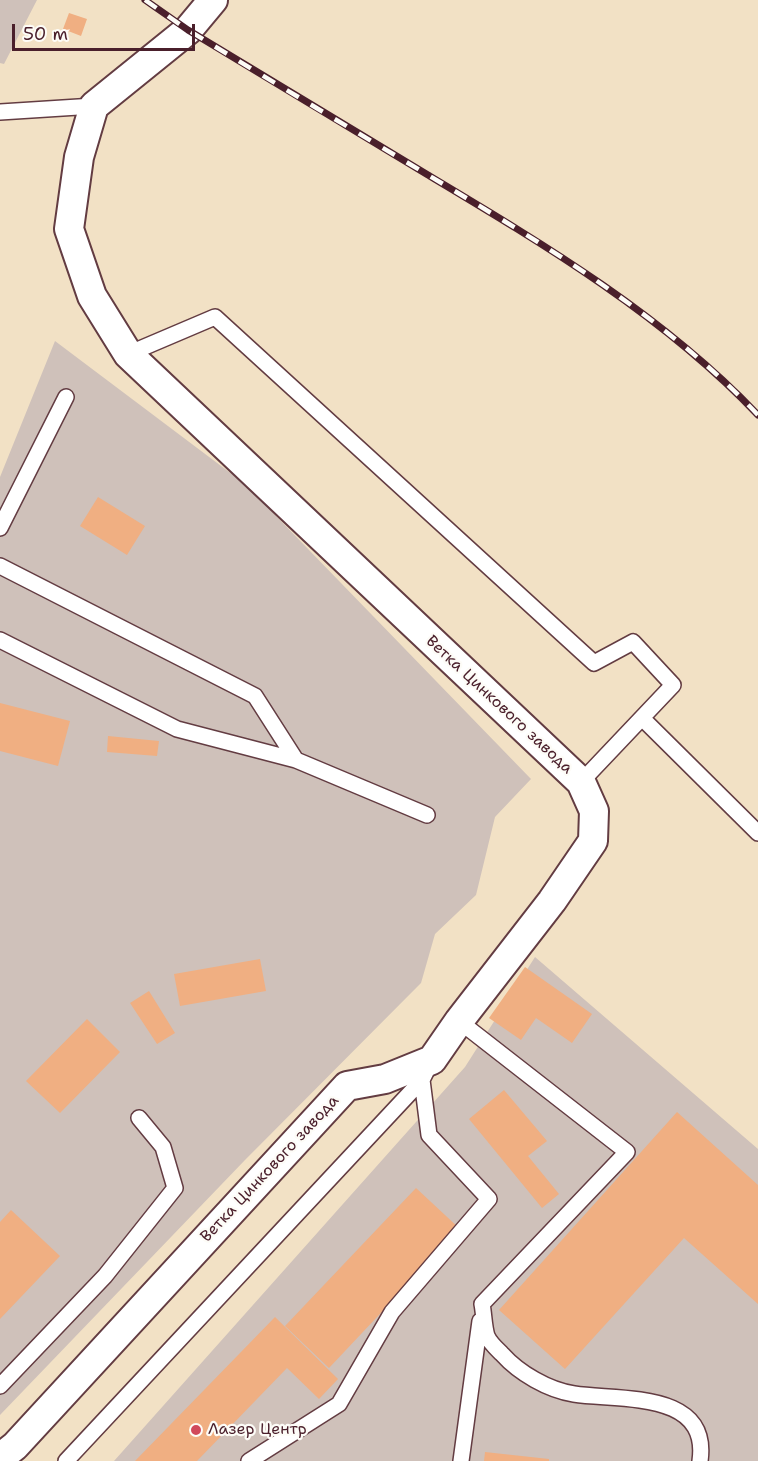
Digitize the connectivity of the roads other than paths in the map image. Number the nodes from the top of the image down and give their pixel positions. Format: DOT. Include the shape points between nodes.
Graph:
graph roads {
  1 [pos="213,0"];
  2 [pos="94,106"];
  3 [pos="0,112"];
  4 [pos="128,354"];
  5 [pos="66,397"];
  6 [pos="0,528"];
  7 [pos="0,566"];
  8 [pos="0,640"];
  9 [pos="642,718"];
  10 [pos="296,760"];
  11 [pos="581,782"];
  12 [pos="427,815"];
  13 [pos="758,832"];
  14 [pos="459,1021"];
  15 [pos="427,1070"];
  16 [pos="139,1118"];
  17 [pos="482,1304"];
  18 [pos="0,1386"];
  19 [pos="11,1455"];
  20 [pos="66,1461"];
  21 [pos="249,1461"];
  22 [pos="461,1461"];
  23 [pos="700,1461"];
  1 -- 2 [label="street" via="188,30"];
  2 -- 3 [label="lane"];
  2 -- 4 [label="street, Ветка Цинкового завода" via="79,156 69,229 92,296"];
  4 -- 9 [label="lane" via="215,317 594,663 633,642 673,685"];
  4 -- 11 [label="street, Ветка Цинкового завода"];
  5 -- 6 [label="lane"];
  7 -- 10 [label="lane" via="255,696"];
  8 -- 10 [label="lane" via="177,729"];
  9 -- 11 [label="lane"];
  9 -- 13 [label="lane"];
  10 -- 12 [label="lane"];
  11 -- 14 [label="street, Ветка Цинкового завода" via="594,811 593,841"];
  14 -- 15 [label="street, Ветка Цинкового завода"];
  14 -- 17 [label="lane" via="627,1152"];
  15 -- 19 [label="street, Ветка Цинкового завода" via="348,1086"];
  15 -- 20 [label="lane"];
  15 -- 21 [label="lane" via="429,1135 489,1199 392,1312 339,1404"];
  16 -- 18 [label="lane" via="164,1147 175,1188 105,1276"];
  17 -- 22 [label="lane"];
  17 -- 23 [label="lane" via="487,1337 508,1362 551,1387 573,1394 617,1397 679,1409 690,1418 699,1435"];
}
